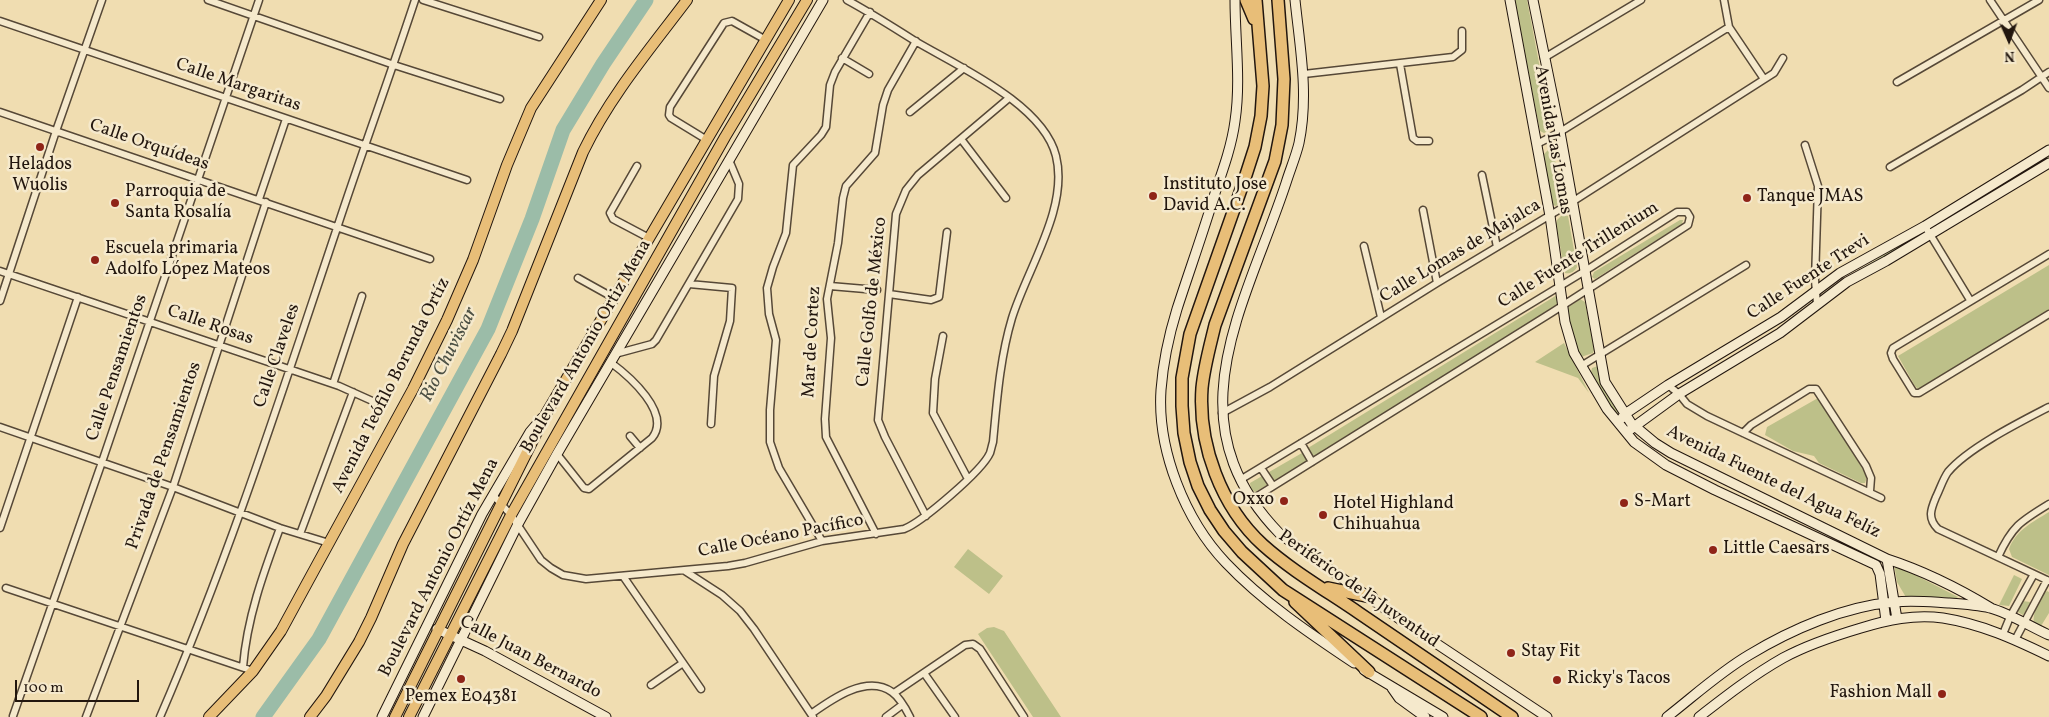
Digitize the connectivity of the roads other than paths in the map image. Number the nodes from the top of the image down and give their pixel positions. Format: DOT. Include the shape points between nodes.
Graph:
graph roads {
  1 [pos="102,0"];
  2 [pos="208,0"];
  3 [pos="259,0"];
  4 [pos="415,0"];
  5 [pos="423,0"];
  6 [pos="601,0"];
  7 [pos="687,0"];
  8 [pos="789,0"];
  9 [pos="807,0"];
  10 [pos="823,0"];
  11 [pos="847,0"];
  12 [pos="1235,0"];
  13 [pos="1246,0"];
  14 [pos="1256,0"];
  15 [pos="1278,0"];
  16 [pos="1295,0"];
  17 [pos="1510,0"];
  18 [pos="1532,0"];
  19 [pos="1641,0"];
  20 [pos="1724,0"];
  21 [pos="1990,0"];
  22 [pos="2038,0"];
  23 [pos="870,12"];
  24 [pos="254,15"];
  25 [pos="0,21"];
  26 [pos="2003,22"];
  27 [pos="1729,27"];
  28 [pos="1258,30"];
  29 [pos="1462,31"];
  30 [pos="539,37"];
  31 [pos="766,40"];
  32 [pos="916,41"];
  33 [pos="85,50"];
  34 [pos="842,58"];
  35 [pos="1544,58"];
  36 [pos="1782,58"];
  37 [pos="1400,64"];
  38 [pos="394,65"];
  39 [pos="964,68"];
  40 [pos="2049,72"];
  41 [pos="868,74"];
  42 [pos="1304,74"];
  43 [pos="2042,76"];
  44 [pos="1764,79"];
  45 [pos="1897,82"];
  46 [pos="2049,88"];
  47 [pos="226,98"];
  48 [pos="1009,98"];
  49 [pos="500,99"];
  50 [pos="0,112"];
  51 [pos="910,112"];
  52 [pos="286,118"];
  53 [pos="56,131"];
  54 [pos="1560,132"];
  55 [pos="961,139"];
  56 [pos="707,140"];
  57 [pos="1429,141"];
  58 [pos="1537,144"];
  59 [pos="1805,145"];
  60 [pos="366,146"];
  61 [pos="2049,150"];
  62 [pos="729,160"];
  63 [pos="2049,163"];
  64 [pos="637,166"];
  65 [pos="1890,167"];
  66 [pos="1482,174"];
  67 [pos="197,179"];
  68 [pos="467,180"];
  69 [pos="1006,198"];
  70 [pos="259,199"];
  71 [pos="266,202"];
  72 [pos="1572,202"];
  73 [pos="1422,210"];
  74 [pos="1550,216"];
  75 [pos="337,226"];
  76 [pos="1927,230"];
  77 [pos="946,232"];
  78 [pos="649,238"];
  79 [pos="1364,246"];
  80 [pos="1497,246"];
  81 [pos="2049,254"];
  82 [pos="430,259"];
  83 [pos="1746,265"];
  84 [pos="0,271"];
  85 [pos="1585,271"];
  86 [pos="9,274"];
  87 [pos="578,278"];
  88 [pos="1437,283"];
  89 [pos="689,284"];
  90 [pos="1561,285"];
  91 [pos="830,286"];
  92 [pos="1588,288"];
  93 [pos="877,290"];
  94 [pos="1816,291"];
  95 [pos="889,294"];
  96 [pos="362,296"];
  97 [pos="78,297"];
  98 [pos="614,298"];
  99 [pos="0,300"];
  100 [pos="1970,300"];
  101 [pos="1816,304"];
  102 [pos="1563,305"];
  103 [pos="2049,314"];
  104 [pos="1381,318"];
  105 [pos="150,321"];
  106 [pos="943,336"];
  107 [pos="220,345"];
  108 [pos="1600,354"];
  109 [pos="613,358"];
  110 [pos="1581,366"];
  111 [pos="291,369"];
  112 [pos="333,384"];
  113 [pos="1668,385"];
  114 [pos="353,392"];
  115 [pos="1679,394"];
  116 [pos="379,404"];
  117 [pos="2049,406"];
  118 [pos="547,412"];
  119 [pos="1222,413"];
  120 [pos="1625,414"];
  121 [pos="711,424"];
  122 [pos="1618,425"];
  123 [pos="1635,426"];
  124 [pos="0,427"];
  125 [pos="1626,434"];
  126 [pos="1743,434"];
  127 [pos="630,436"];
  128 [pos="31,437"];
  129 [pos="1301,443"];
  130 [pos="640,448"];
  131 [pos="557,454"];
  132 [pos="102,462"];
  133 [pos="1312,462"];
  134 [pos="1261,468"];
  135 [pos="968,479"];
  136 [pos="1240,480"];
  137 [pos="1273,486"];
  138 [pos="173,487"];
  139 [pos="1870,491"];
  140 [pos="493,495"];
  141 [pos="1881,498"];
  142 [pos="1251,500"];
  143 [pos="501,504"];
  144 [pos="2049,504"];
  145 [pos="239,511"];
  146 [pos="511,515"];
  147 [pos="926,516"];
  148 [pos="518,524"];
  149 [pos="0,528"];
  150 [pos="280,528"];
  151 [pos="300,534"];
  152 [pos="876,534"];
  153 [pos="822,541"];
  154 [pos="329,543"];
  155 [pos="1998,557"];
  156 [pos="1888,558"];
  157 [pos="685,571"];
  158 [pos="2034,574"];
  159 [pos="623,576"];
  160 [pos="2048,581"];
  161 [pos="1316,583"];
  162 [pos="6,588"];
  163 [pos="1283,590"];
  164 [pos="2024,593"];
  165 [pos="1371,597"];
  166 [pos="2037,599"];
  167 [pos="1895,602"];
  168 [pos="52,603"];
  169 [pos="1884,604"];
  170 [pos="1991,608"];
  171 [pos="2010,617"];
  172 [pos="1897,619"];
  173 [pos="1886,620"];
  174 [pos="2024,623"];
  175 [pos="120,625"];
  176 [pos="437,629"];
  177 [pos="450,634"];
  178 [pos="2003,634"];
  179 [pos="2049,635"];
  180 [pos="462,640"];
  181 [pos="2015,640"];
  182 [pos="190,648"];
  183 [pos="2049,656"];
  184 [pos="684,663"];
  185 [pos="248,669"];
  186 [pos="1369,672"];
  187 [pos="924,673"];
  188 [pos="651,685"];
  189 [pos="1390,686"];
  190 [pos="701,688"];
  191 [pos="894,693"];
  192 [pos="902,705"];
  193 [pos="812,715"];
  194 [pos="13,716"];
  195 [pos="86,717"];
  196 [pos="160,717"];
  197 [pos="209,717"];
  198 [pos="310,717"];
  199 [pos="382,717"];
  200 [pos="395,717"];
  201 [pos="409,717"];
  202 [pos="423,717"];
  203 [pos="606,717"];
  204 [pos="886,717"];
  205 [pos="910,717"];
  206 [pos="955,717"];
  207 [pos="1024,717"];
  208 [pos="1425,717"];
  209 [pos="1443,717"];
  210 [pos="1481,717"];
  211 [pos="1512,717"];
  212 [pos="1547,717"];
  213 [pos="1667,717"];
  214 [pos="1699,717"];
  1 -- 33 [label="street"];
  2 -- 24 [label="street"];
  3 -- 24 [label="street, Calle Pensamientos"];
  4 -- 38 [label="street, Calle Claveles"];
  5 -- 30 [label="street"];
  6 -- 154 [label="main road, Avenida Teófilo Borunda Ortíz" via="531,108 447,320"];
  7 -- 198 [label="main road" via="618,89 596,124 508,339 403,544 359,642"];
  8 -- 31 [label="main road, Boulevard Antonio Ortiz Mena"];
  9 -- 146 [label="main road, Boulevard Antonio Ortiz Mena" via="720,145"];
  10 -- 62 [label="main road, Boulevard Antonio Ortiz Mena"];
  11 -- 23 [label="street, Calle Océano Pacífico"];
  12 -- 186 [label="main road" via="1238,91 1235,121 1169,341 1161,391 1162,422 1177,483 1189,511 1226,564 1268,602"];
  13 -- 28 [label="highway"];
  14 -- 28 [label="highway, Periférico de la Juventud"];
  15 -- 161 [label="highway, Periférico de la Juventud" via="1284,79 1282,125 1275,162 1213,332 1202,388 1202,410 1211,462 1232,506 1262,544"];
  16 -- 42 [label="main road"];
  17 -- 58 [label="main road, Avenida Las Lomas"];
  18 -- 35 [label="main road, Avenida Las Lomas"];
  19 -- 35 [label="street"];
  20 -- 27 [label="street"];
  21 -- 26 [label="street"];
  22 -- 26 [label="street"];
  23 -- 32 [label="street, Calle Océano Pacífico"];
  23 -- 34 [label="street"];
  24 -- 38 [label="street"];
  24 -- 47 [label="street, Calle Pensamientos"];
  25 -- 33 [label="street, Calle Margaritas"];
  26 -- 43 [label="street"];
  26 -- 45 [label="street"];
  27 -- 44 [label="street"];
  27 -- 54 [label="street"];
  28 -- 163 [label="highway, Periférico de la Juventud" via="1263,86 1255,147 1190,334 1182,378 1182,406 1190,462 1210,510 1242,552"];
  29 -- 37 [label="street" via="1462,50 1456,56"];
  31 -- 56 [label="main road, Boulevard Antonio Ortiz Mena"];
  31 -- 56 [label="street" via="732,21 724,23 670,107 671,118"];
  32 -- 39 [label="street, Calle Océano Pacífico"];
  32 -- 91 [label="street, Mar de Cortez" via="888,90 875,153 846,186"];
  33 -- 47 [label="street, Calle Margaritas"];
  33 -- 53 [label="street"];
  34 -- 41 [label="street"];
  34 -- 153 [label="street" via="830,85 826,127 793,165 786,233 767,288 776,340 770,442 779,468"];
  35 -- 54 [label="main road, Avenida Las Lomas"];
  36 -- 44 [label="street, Calle Lomas de Majalca" via="1774,73"];
  37 -- 42 [label="street"];
  37 -- 57 [label="street" via="1413,138"];
  38 -- 49 [label="street"];
  38 -- 60 [label="street, Calle Claveles"];
  39 -- 48 [label="street, Calle Océano Pacífico"];
  39 -- 51 [label="street"];
  40 -- 43 [label="street"];
  42 -- 119 [label="main road" via="1303,121 1298,145 1236,319 1224,367"];
  43 -- 46 [label="street"];
  43 -- 65 [label="street"];
  44 -- 72 [label="street, Calle Lomas de Majalca"];
  47 -- 52 [label="street, Calle Margaritas"];
  47 -- 67 [label="street, Calle Pensamientos"];
  48 -- 55 [label="street, Calle Golfo de México"];
  48 -- 135 [label="street, Calle Océano Pacífico" via="1031,115 1052,145 1056,157 1057,197 1006,339 990,453"];
  50 -- 53 [label="street, Calle Orquídeas"];
  52 -- 60 [label="street, Calle Margaritas"];
  52 -- 70 [label="street"];
  53 -- 67 [label="street, Calle Orquídeas"];
  53 -- 86 [label="street"];
  54 -- 58 [label="street"];
  54 -- 72 [label="main road, Avenida Las Lomas"];
  55 -- 69 [label="street"];
  55 -- 95 [label="street, Calle Golfo de México" via="918,175 900,201 893,231"];
  56 -- 78 [label="main road, Boulevard Antonio Ortiz Mena"];
  58 -- 74 [label="main road, Avenida Las Lomas"];
  59 -- 94 [label="street" via="1818,186"];
  60 -- 68 [label="street, Calle Margaritas"];
  60 -- 75 [label="street, Calle Claveles"];
  61 -- 76 [label="main road, Calle Fuente Trevi"];
  62 -- 89 [label="street" via="739,184 738,200"];
  62 -- 109 [label="main road, Boulevard Antonio Ortiz Mena"];
  63 -- 76 [label="main road, Calle Fuente Trevi"];
  64 -- 78 [label="street" via="610,213 613,219"];
  66 -- 80 [label="street"];
  67 -- 70 [label="street, Calle Orquídeas"];
  67 -- 105 [label="street, Calle Pensamientos"];
  70 -- 71 [label="street, Calle Orquídeas"];
  71 -- 75 [label="street, Calle Orquídeas"];
  71 -- 107 [label="street, Privada de Pensamientos"];
  72 -- 74 [label="street, Calle Lomas de Majalca"];
  72 -- 85 [label="main road, Avenida Las Lomas"];
  73 -- 88 [label="street"];
  74 -- 80 [label="street, Calle Lomas de Majalca"];
  74 -- 90 [label="main road, Avenida Las Lomas"];
  75 -- 82 [label="street, Calle Orquídeas"];
  75 -- 111 [label="street, Calle Claveles"];
  76 -- 94 [label="main road, Calle Fuente Trevi" via="1840,272"];
  76 -- 100 [label="street"];
  76 -- 101 [label="main road, Calle Fuente Trevi"];
  77 -- 95 [label="street" via="939,297 930,300"];
  78 -- 98 [label="main road, Boulevard Antonio Ortiz Mena"];
  79 -- 104 [label="street"];
  80 -- 88 [label="street, Calle Lomas de Majalca"];
  81 -- 100 [label="street"];
  83 -- 108 [label="street"];
  84 -- 86 [label="street, Calle Rosas"];
  85 -- 90 [label="street, Calle Fuente Trillenium"];
  85 -- 92 [label="main road, Avenida Fuente del Agua Felíz"];
  85 -- 92 [label="street, Calle Fuente Trillenium" via="1677,212 1687,212 1690,217 1688,225"];
  86 -- 97 [label="street, Calle Rosas"];
  86 -- 99 [label="street"];
  87 -- 98 [label="street"];
  88 -- 104 [label="street, Calle Lomas de Majalca"];
  89 -- 109 [label="street" via="652,344"];
  89 -- 121 [label="street" via="732,288 730,321 714,376"];
  90 -- 102 [label="main road, Avenida Fuente del Agua Felíz"];
  90 -- 129 [label="street, Calle Fuente Trillenium"];
  91 -- 93 [label="street"];
  91 -- 152 [label="street, Mar de Cortez" via="827,299 831,338 826,437"];
  92 -- 102 [label="street, Calle Fuente Trillenium"];
  92 -- 108 [label="main road, Avenida Fuente del Agua Felíz"];
  94 -- 101 [label="street"];
  94 -- 113 [label="main road, Calle Fuente Trevi" via="1782,317"];
  95 -- 147 [label="street, Calle Golfo de México" via="878,420"];
  96 -- 112 [label="street"];
  97 -- 105 [label="street, Calle Rosas"];
  97 -- 128 [label="street"];
  98 -- 118 [label="main road, Boulevard Antonio Ortiz Mena"];
  100 -- 103 [label="street" via="1893,348 1892,356 1914,393 1920,393"];
  101 -- 115 [label="main road, Calle Fuente Trevi" via="1780,334"];
  102 -- 110 [label="main road, Avenida Fuente del Agua Felíz" via="1570,342"];
  102 -- 133 [label="street, Calle Fuente Trillenium"];
  104 -- 119 [label="street, Calle Lomas de Majalca" via="1263,392"];
  105 -- 107 [label="street, Calle Rosas"];
  105 -- 132 [label="street, Calle Pensamientos"];
  106 -- 135 [label="street" via="933,413"];
  107 -- 111 [label="street, Calle Rosas"];
  107 -- 138 [label="street, Privada de Pensamientos"];
  108 -- 110 [label="street"];
  108 -- 120 [label="main road, Avenida Fuente del Agua Felíz" via="1604,382"];
  109 -- 130 [label="street" via="652,405 656,416 656,432"];
  109 -- 131 [label="main road, Boulevard Antonio Ortiz Mena"];
  110 -- 122 [label="main road, Avenida Fuente del Agua Felíz"];
  111 -- 112 [label="street, Calle Rosas"];
  111 -- 145 [label="street, Calle Claveles"];
  112 -- 114 [label="street, Calle Rosas"];
  113 -- 115 [label="street"];
  113 -- 120 [label="main road, Calle Fuente Trevi"];
  114 -- 116 [label="street, Calle Rosas"];
  114 -- 151 [label="street"];
  115 -- 123 [label="main road, Calle Fuente Trevi"];
  115 -- 126 [label="street" via="1687,404"];
  117 -- 155 [label="street" via="1962,459 1947,473 1931,507 1931,517 1938,529"];
  118 -- 140 [label="main road, Boulevard Antonio Ortíz Mena" via="530,432"];
  118 -- 143 [label="main road, Boulevard Antonio Ortiz Mena"];
  119 -- 136 [label="main road" via="1226,445"];
  120 -- 122 [label="main road, Calle Fuente Trevi"];
  120 -- 123 [label="main road, Avenida Fuente del Agua Felíz"];
  122 -- 125 [label="main road, Avenida Fuente del Agua Felíz"];
  123 -- 125 [label="main road, Calle Fuente Trevi"];
  123 -- 156 [label="main road, Avenida Fuente del Agua Felíz" via="1671,453"];
  124 -- 128 [label="street"];
  125 -- 169 [label="main road, Avenida Fuente del Agua Felíz" via="1674,469 1876,565"];
  126 -- 139 [label="street"];
  126 -- 139 [label="street" via="1751,425 1809,389 1816,389 1866,466 1872,481"];
  127 -- 130 [label="street"];
  128 -- 132 [label="street"];
  128 -- 149 [label="street"];
  129 -- 133 [label="street"];
  129 -- 134 [label="street, Calle Fuente Trillenium"];
  130 -- 131 [label="street" via="589,489 584,488"];
  131 -- 148 [label="main road, Boulevard Antonio Ortiz Mena"];
  132 -- 138 [label="street"];
  132 -- 168 [label="street, Calle Pensamientos"];
  133 -- 137 [label="street, Calle Fuente Trillenium"];
  134 -- 136 [label="street, Calle Fuente Trillenium"];
  134 -- 137 [label="street"];
  135 -- 147 [label="street, Calle Océano Pacífico"];
  136 -- 142 [label="main road"];
  137 -- 142 [label="street, Calle Fuente Trillenium"];
  138 -- 145 [label="street"];
  138 -- 175 [label="street, Privada de Pensamientos"];
  139 -- 141 [label="street"];
  140 -- 143 [label="street, Calle Océano Pacífico"];
  140 -- 199 [label="main road, Boulevard Antonio Ortíz Mena"];
  142 -- 165 [label="main road" via="1280,534"];
  143 -- 146 [label="street, Calle Océano Pacífico"];
  143 -- 176 [label="main road, Boulevard Antonio Ortiz Mena"];
  144 -- 155 [label="street" via="2016,526"];
  145 -- 150 [label="street"];
  145 -- 182 [label="street, Calle Claveles"];
  146 -- 148 [label="street, Calle Océano Pacífico"];
  146 -- 177 [label="main road, Boulevard Antonio Ortiz Mena"];
  147 -- 152 [label="street, Calle Océano Pacífico" via="904,529"];
  148 -- 159 [label="street, Calle Océano Pacífico" via="542,560 563,575 586,579"];
  148 -- 180 [label="main road, Boulevard Antonio Ortiz Mena"];
  150 -- 151 [label="street"];
  150 -- 185 [label="street" via="252,608 245,640"];
  151 -- 154 [label="street"];
  152 -- 153 [label="street, Calle Océano Pacífico"];
  153 -- 157 [label="street, Calle Océano Pacífico" via="745,563"];
  154 -- 185 [label="main road, Avenida Teófilo Borunda Ortíz" via="281,631"];
  155 -- 158 [label="street"];
  156 -- 167 [label="main road"];
  156 -- 170 [label="main road, Avenida Fuente del Agua Felíz"];
  157 -- 159 [label="street, Calle Océano Pacífico"];
  157 -- 193 [label="street" via="740,611"];
  158 -- 160 [label="street"];
  158 -- 164 [label="street"];
  159 -- 184 [label="street"];
  160 -- 166 [label="street"];
  161 -- 165 [label="highway"];
  161 -- 211 [label="highway, Periférico de la Juventud"];
  162 -- 168 [label="street"];
  163 -- 186 [label="highway"];
  163 -- 210 [label="highway, Periférico de la Juventud"];
  164 -- 166 [label="street"];
  164 -- 171 [label="street"];
  165 -- 212 [label="main road"];
  166 -- 174 [label="street"];
  167 -- 169 [label="main road"];
  167 -- 170 [label="main road" via="1937,602"];
  167 -- 172 [label="main road"];
  168 -- 175 [label="street"];
  168 -- 194 [label="street, Calle Pensamientos"];
  169 -- 173 [label="main road"];
  169 -- 213 [label="main road" via="1840,613 1803,626 1726,670"];
  170 -- 171 [label="main road"];
  171 -- 174 [label="main road"];
  171 -- 178 [label="street"];
  172 -- 173 [label="main road"];
  172 -- 178 [label="main road" via="1941,618"];
  173 -- 214 [label="main road" via="1819,642 1783,658"];
  174 -- 179 [label="main road"];
  174 -- 181 [label="street"];
  175 -- 182 [label="street"];
  175 -- 195 [label="street, Privada de Pensamientos"];
  176 -- 177 [label="main road, Calle Juan Bernardo"];
  176 -- 200 [label="main road, Boulevard Antonio Ortiz Mena"];
  177 -- 180 [label="main road, Calle Juan Bernardo"];
  177 -- 201 [label="main road, Boulevard Antonio Ortiz Mena"];
  178 -- 181 [label="main road"];
  180 -- 202 [label="main road, Boulevard Antonio Ortiz Mena"];
  180 -- 203 [label="main road, Calle Juan Bernardo"];
  181 -- 183 [label="main road"];
  182 -- 185 [label="street"];
  182 -- 196 [label="street, Calle Claveles"];
  184 -- 188 [label="street"];
  184 -- 190 [label="street"];
  185 -- 197 [label="main road, Avenida Teófilo Borunda Ortíz"];
  186 -- 189 [label="main road"];
  187 -- 191 [label="street"];
  187 -- 206 [label="street"];
  187 -- 207 [label="street" via="965,645 973,644 980,649"];
  189 -- 208 [label="main road" via="1399,698"];
  189 -- 209 [label="main road"];
  191 -- 192 [label="street"];
  191 -- 193 [label="street" via="874,686 861,687"];
  192 -- 204 [label="street"];
  192 -- 205 [label="street"];
}
